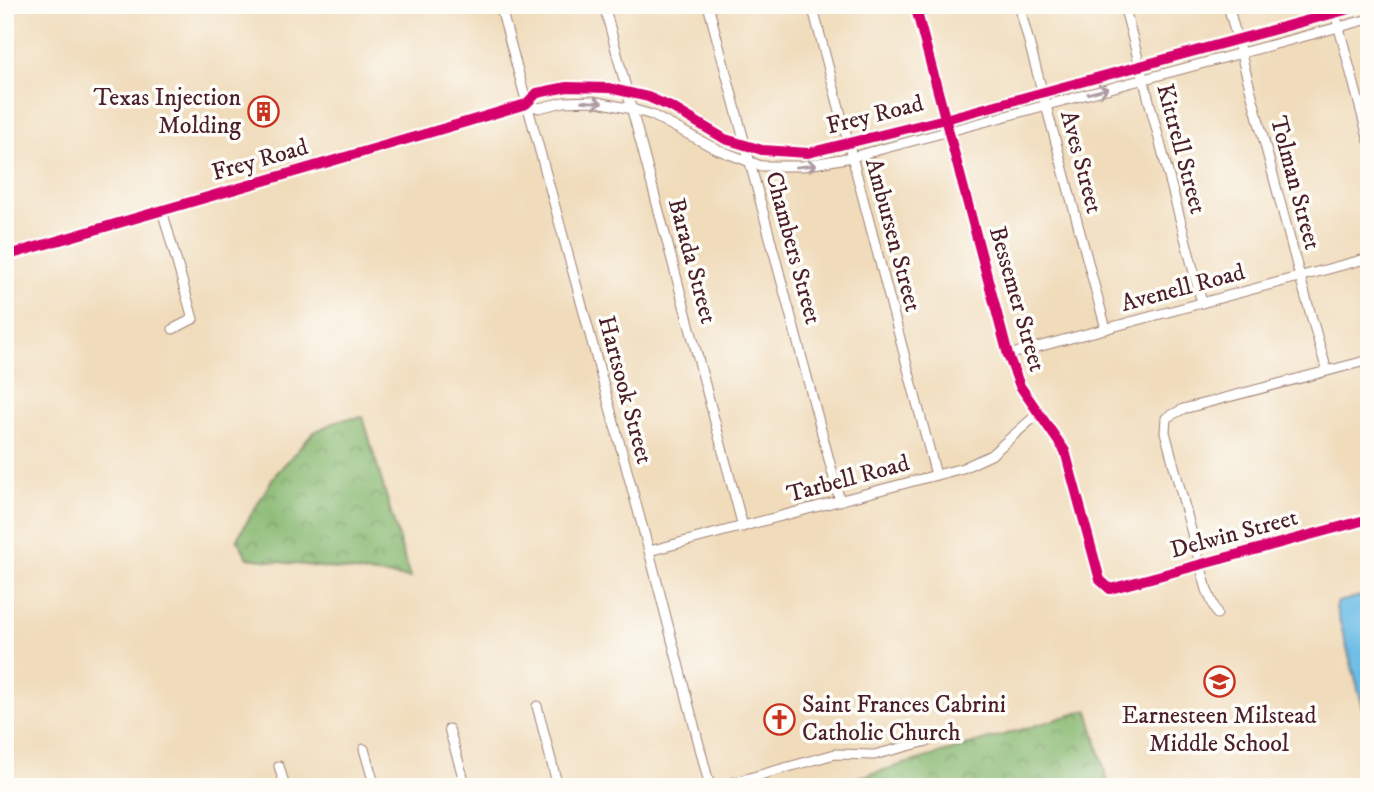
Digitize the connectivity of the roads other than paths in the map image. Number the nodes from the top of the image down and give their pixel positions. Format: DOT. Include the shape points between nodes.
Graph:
graph roads {
  1 [pos="500,5"];
  2 [pos="604,5"];
  3 [pos="708,5"];
  4 [pos="812,5"];
  5 [pos="915,5"];
  6 [pos="1019,5"];
  7 [pos="1124,5"];
  8 [pos="1228,5"];
  9 [pos="1364,5"];
  10 [pos="1334,9"];
  11 [pos="1369,19"];
  12 [pos="1338,27"];
  13 [pos="1237,40"];
  14 [pos="1241,53"];
  15 [pos="1140,66"];
  16 [pos="1143,79"];
  17 [pos="627,90"];
  18 [pos="1042,92"];
  19 [pos="526,104"];
  20 [pos="1046,105"];
  21 [pos="632,109"];
  22 [pos="945,118"];
  23 [pos="948,131"];
  24 [pos="1369,141"];
  25 [pos="848,143"];
  26 [pos="745,144"];
  27 [pos="852,157"];
  28 [pos="750,162"];
  29 [pos="162,210"];
  30 [pos="5,256"];
  31 [pos="1369,258"];
  32 [pos="1300,276"];
  33 [pos="1202,303"];
  34 [pos="173,329"];
  35 [pos="1105,329"];
  36 [pos="1008,355"];
  37 [pos="1369,360"];
  38 [pos="1327,371"];
  39 [pos="1040,412"];
  40 [pos="936,475"];
  41 [pos="840,501"];
  42 [pos="1369,519"];
  43 [pos="743,527"];
  44 [pos="649,551"];
  45 [pos="1200,564"];
  46 [pos="1110,589"];
  47 [pos="1217,614"];
  48 [pos="537,706"];
  49 [pos="449,729"];
  50 [pos="939,738"];
  51 [pos="364,749"];
  52 [pos="279,766"];
  53 [pos="285,787"];
  54 [pos="375,787"];
  55 [pos="466,787"];
  56 [pos="558,787"];
  57 [pos="710,787"];
  58 [pos="717,787"];
  1 -- 19 [label="street, Hartsook Street"];
  2 -- 17 [label="street, Barada Street"];
  3 -- 26 [label="street, Chambers Street"];
  4 -- 25 [label="street, Ambursen Street"];
  5 -- 22 [label="street, Bessemer Street"];
  6 -- 18 [label="street, Aves Street"];
  7 -- 15 [label="street, Kittrell Street"];
  8 -- 13 [label="street, Tolman Street"];
  9 -- 10 [label="street, Frey Road"];
  10 -- 12 [label="street"];
  10 -- 13 [label="street, Frey Road"];
  11 -- 12 [label="street, Frey Road"];
  12 -- 14 [label="street, Frey Road"];
  12 -- 24 [label="street"];
  13 -- 14 [label="street, Tolman Street"];
  13 -- 15 [label="street, Frey Road"];
  14 -- 16 [label="street, Frey Road"];
  14 -- 32 [label="street, Tolman Street"];
  15 -- 16 [label="street, Kittrell Street"];
  15 -- 18 [label="street, Frey Road"];
  20 -- 16 [label="street, Frey Road, one-way"];
  16 -- 33 [label="street, Kittrell Street"];
  17 -- 19 [label="street, Frey Road" via="567,87 537,93"];
  17 -- 21 [label="street, Barada Street"];
  17 -- 26 [label="street, Frey Road" via="673,108 725,139"];
  18 -- 20 [label="street, Aves Street"];
  18 -- 22 [label="street, Frey Road"];
  19 -- 21 [label="street, Frey Road, one-way" via="538,108 593,101"];
  19 -- 29 [label="street, Frey Road"];
  19 -- 44 [label="street, Hartsook Street"];
  20 -- 23 [label="street, Frey Road"];
  20 -- 35 [label="street, Aves Street"];
  21 -- 28 [label="street, Frey Road"];
  21 -- 43 [label="street, Barada Street"];
  22 -- 23 [label="street, Bessemer Street"];
  22 -- 25 [label="street, Frey Road"];
  23 -- 27 [label="street, Frey Road"];
  23 -- 36 [label="street, Bessemer Street"];
  25 -- 26 [label="street, Frey Road" via="790,153"];
  25 -- 27 [label="street, Ambursen Street"];
  26 -- 28 [label="street, Chambers Street"];
  28 -- 27 [label="street, Frey Road, one-way" via="788,168"];
  27 -- 40 [label="street, Ambursen Street"];
  28 -- 41 [label="street, Chambers Street"];
  29 -- 30 [label="street, Frey Road"];
  29 -- 34 [label="street" via="193,319"];
  31 -- 32 [label="street, Avenell Road"];
  32 -- 33 [label="street, Avenell Road"];
  32 -- 38 [label="street, Tolman Street"];
  33 -- 35 [label="street, Avenell Road"];
  35 -- 36 [label="street, Avenell Road"];
  36 -- 39 [label="street, Bessemer Street" via="1020,386"];
  37 -- 38 [label="street"];
  38 -- 45 [label="street" via="1183,409 1166,418 1165,432"];
  39 -- 40 [label="street, Tarbell Road" via="991,455"];
  39 -- 46 [label="street, Bessemer Street" via="1065,451 1100,580"];
  40 -- 41 [label="street, Tarbell Road"];
  41 -- 43 [label="street, Tarbell Road"];
  42 -- 45 [label="street, Delwin Street"];
  43 -- 44 [label="street, Tarbell Road"];
  44 -- 57 [label="street, Hartsook Street"];
  45 -- 46 [label="street, Delwin Street"];
  45 -- 47 [label="street"];
  48 -- 56 [label="street"];
  49 -- 55 [label="street"];
  50 -- 58 [label="street" via="874,755 835,754"];
  51 -- 54 [label="street"];
  52 -- 53 [label="street"];
}
